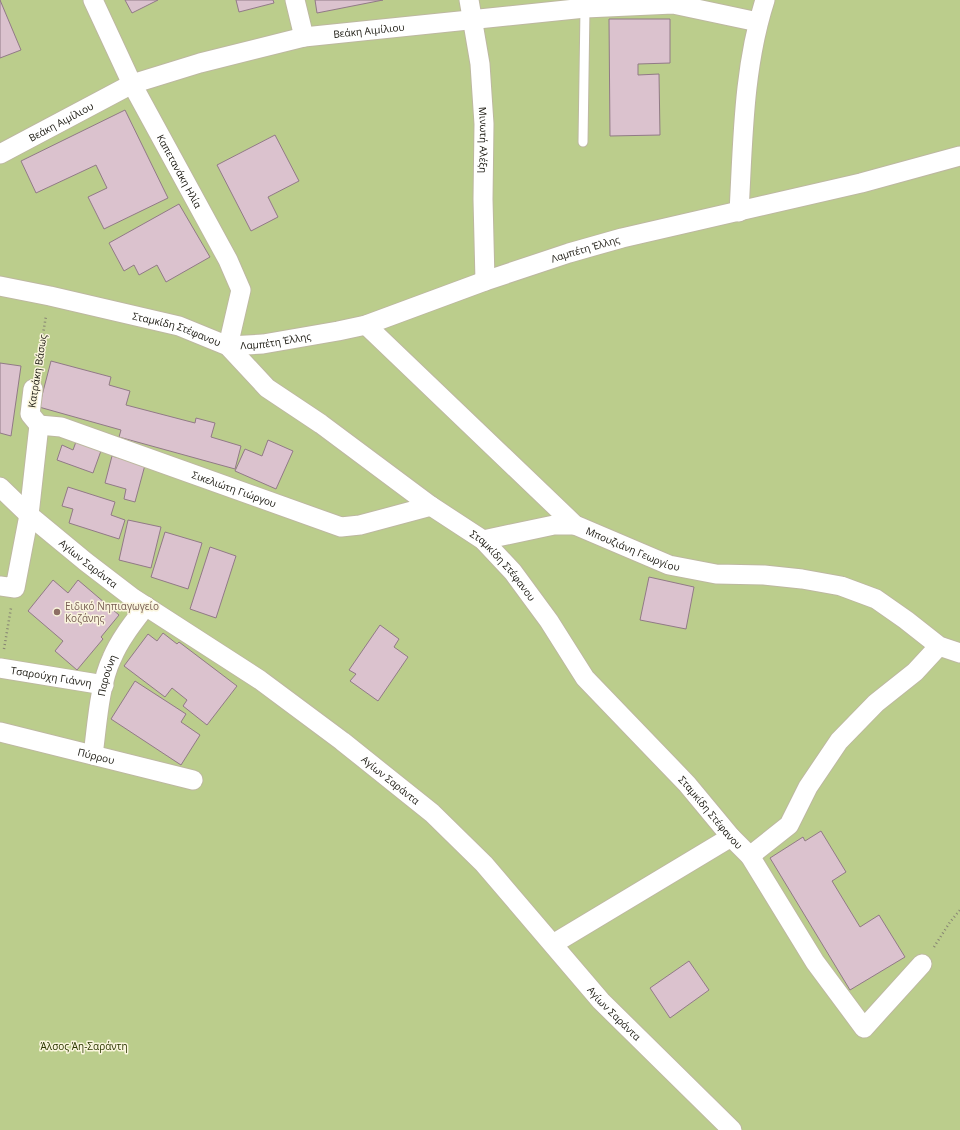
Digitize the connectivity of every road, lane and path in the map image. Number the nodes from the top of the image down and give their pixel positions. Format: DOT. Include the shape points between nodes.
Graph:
graph roads {
  1 [pos="93,0"];
  2 [pos="295,0"];
  3 [pos="469,0"];
  4 [pos="765,0"];
  5 [pos="585,8"];
  6 [pos="472,20"];
  7 [pos="758,22"];
  8 [pos="304,37"];
  9 [pos="132,84"];
  10 [pos="583,142"];
  11 [pos="0,154"];
  12 [pos="960,156"];
  13 [pos="739,212"];
  14 [pos="485,281"];
  15 [pos="0,286"];
  16 [pos="50,296"];
  17 [pos="366,325"];
  18 [pos="228,346"];
  19 [pos="33,389"];
  20 [pos="39,425"];
  21 [pos="0,487"];
  22 [pos="431,506"];
  23 [pos="29,515"];
  24 [pos="575,525"];
  25 [pos="483,540"];
  26 [pos="7,587"];
  27 [pos="146,606"];
  28 [pos="938,646"];
  29 [pos="960,653"];
  30 [pos="0,668"];
  31 [pos="104,685"];
  32 [pos="0,732"];
  33 [pos="93,755"];
  34 [pos="193,780"];
  35 [pos="731,836"];
  36 [pos="750,856"];
  37 [pos="960,910"];
  38 [pos="553,944"];
  39 [pos="922,964"];
  40 [pos="732,1130"];
  1 -- 9 [label="street, Καπετανάκη Ηλία"];
  2 -- 8 [label="street"];
  3 -- 6 [label="street, Μινωτή Αλέξη"];
  4 -- 7 [label="street"];
  5 -- 6 [label="street, Βεάκη Αιμίλιου"];
  5 -- 7 [label="street, Βεάκη Αιμίλιου" via="673,4"];
  5 -- 10 [label="lane"];
  6 -- 8 [label="street, Βεάκη Αιμίλιου"];
  6 -- 14 [label="street, Μινωτή Αλέξη" via="480,64 484,124"];
  7 -- 13 [label="street" via="746,93"];
  8 -- 9 [label="street, Βεάκη Αιμίλιου" via="200,63"];
  9 -- 11 [label="street, Βεάκη Αιμίλιου"];
  9 -- 18 [label="street, Καπετανάκη Ηλία" via="228,260 241,290"];
  12 -- 13 [label="street, Λαμπέτη Έλλης"];
  13 -- 14 [label="street, Λαμπέτη Έλλης" via="622,238"];
  14 -- 17 [label="street, Λαμπέτη Έλλης"];
  15 -- 16 [label="street, Σταμκίδη Στέφανου"];
  16 -- 18 [label="street, Σταμκίδη Στέφανου" via="179,326"];
  16 -- 19 [label="path, Κατράκη Βάσως"];
  17 -- 18 [label="street, Λαμπέτη Έλλης" via="263,344"];
  17 -- 24 [label="street, Μπουζιάνη Γεωργίου"];
  18 -- 22 [label="street, Σταμκίδη Στέφανου" via="267,388"];
  19 -- 20 [label="street, Κατράκη Βάσως" via="30,414"];
  20 -- 22 [label="street, Σικελιώτη Γιώργου" via="61,427 341,527 360,525"];
  20 -- 23 [label="street"];
  21 -- 23 [label="street, Αγίων Σαράντα"];
  22 -- 25 [label="street, Σταμκίδη Στέφανου"];
  23 -- 26 [label="street"];
  23 -- 27 [label="street, Αγίων Σαράντα" via="86,562"];
  24 -- 25 [label="street" via="554,525"];
  24 -- 28 [label="street, Μπουζιάνη Γεωργίου" via="669,565 716,574 772,576 841,586 876,599"];
  25 -- 35 [label="street, Σταμκίδη Στέφανου" via="513,572 549,621 585,678 688,784"];
  26 -- 30 [label="path"];
  27 -- 31 [label="street, Παρούνη" via="124,635 111,659"];
  27 -- 38 [label="street, Αγίων Σαράντα" via="260,680 348,745 432,813 484,864"];
  28 -- 29 [label="street, Μπουζιάνη Γεωργίου"];
  28 -- 36 [label="street" via="914,672 876,703 839,741 808,787 789,824"];
  30 -- 31 [label="street, Τσαρούχη Γιάννη"];
  31 -- 33 [label="street, Παρούνη"];
  32 -- 33 [label="street, Πύρρου"];
  33 -- 34 [label="street, Πύρρου"];
  35 -- 36 [label="street, Σταμκίδη Στέφανου"];
  35 -- 38 [label="street"];
  36 -- 39 [label="street, Σταμκίδη Στέφανου" via="815,962 864,1028"];
  37 -- 39 [label="path"];
  38 -- 40 [label="street, Αγίων Σαράντα" via="601,1000"];
}
